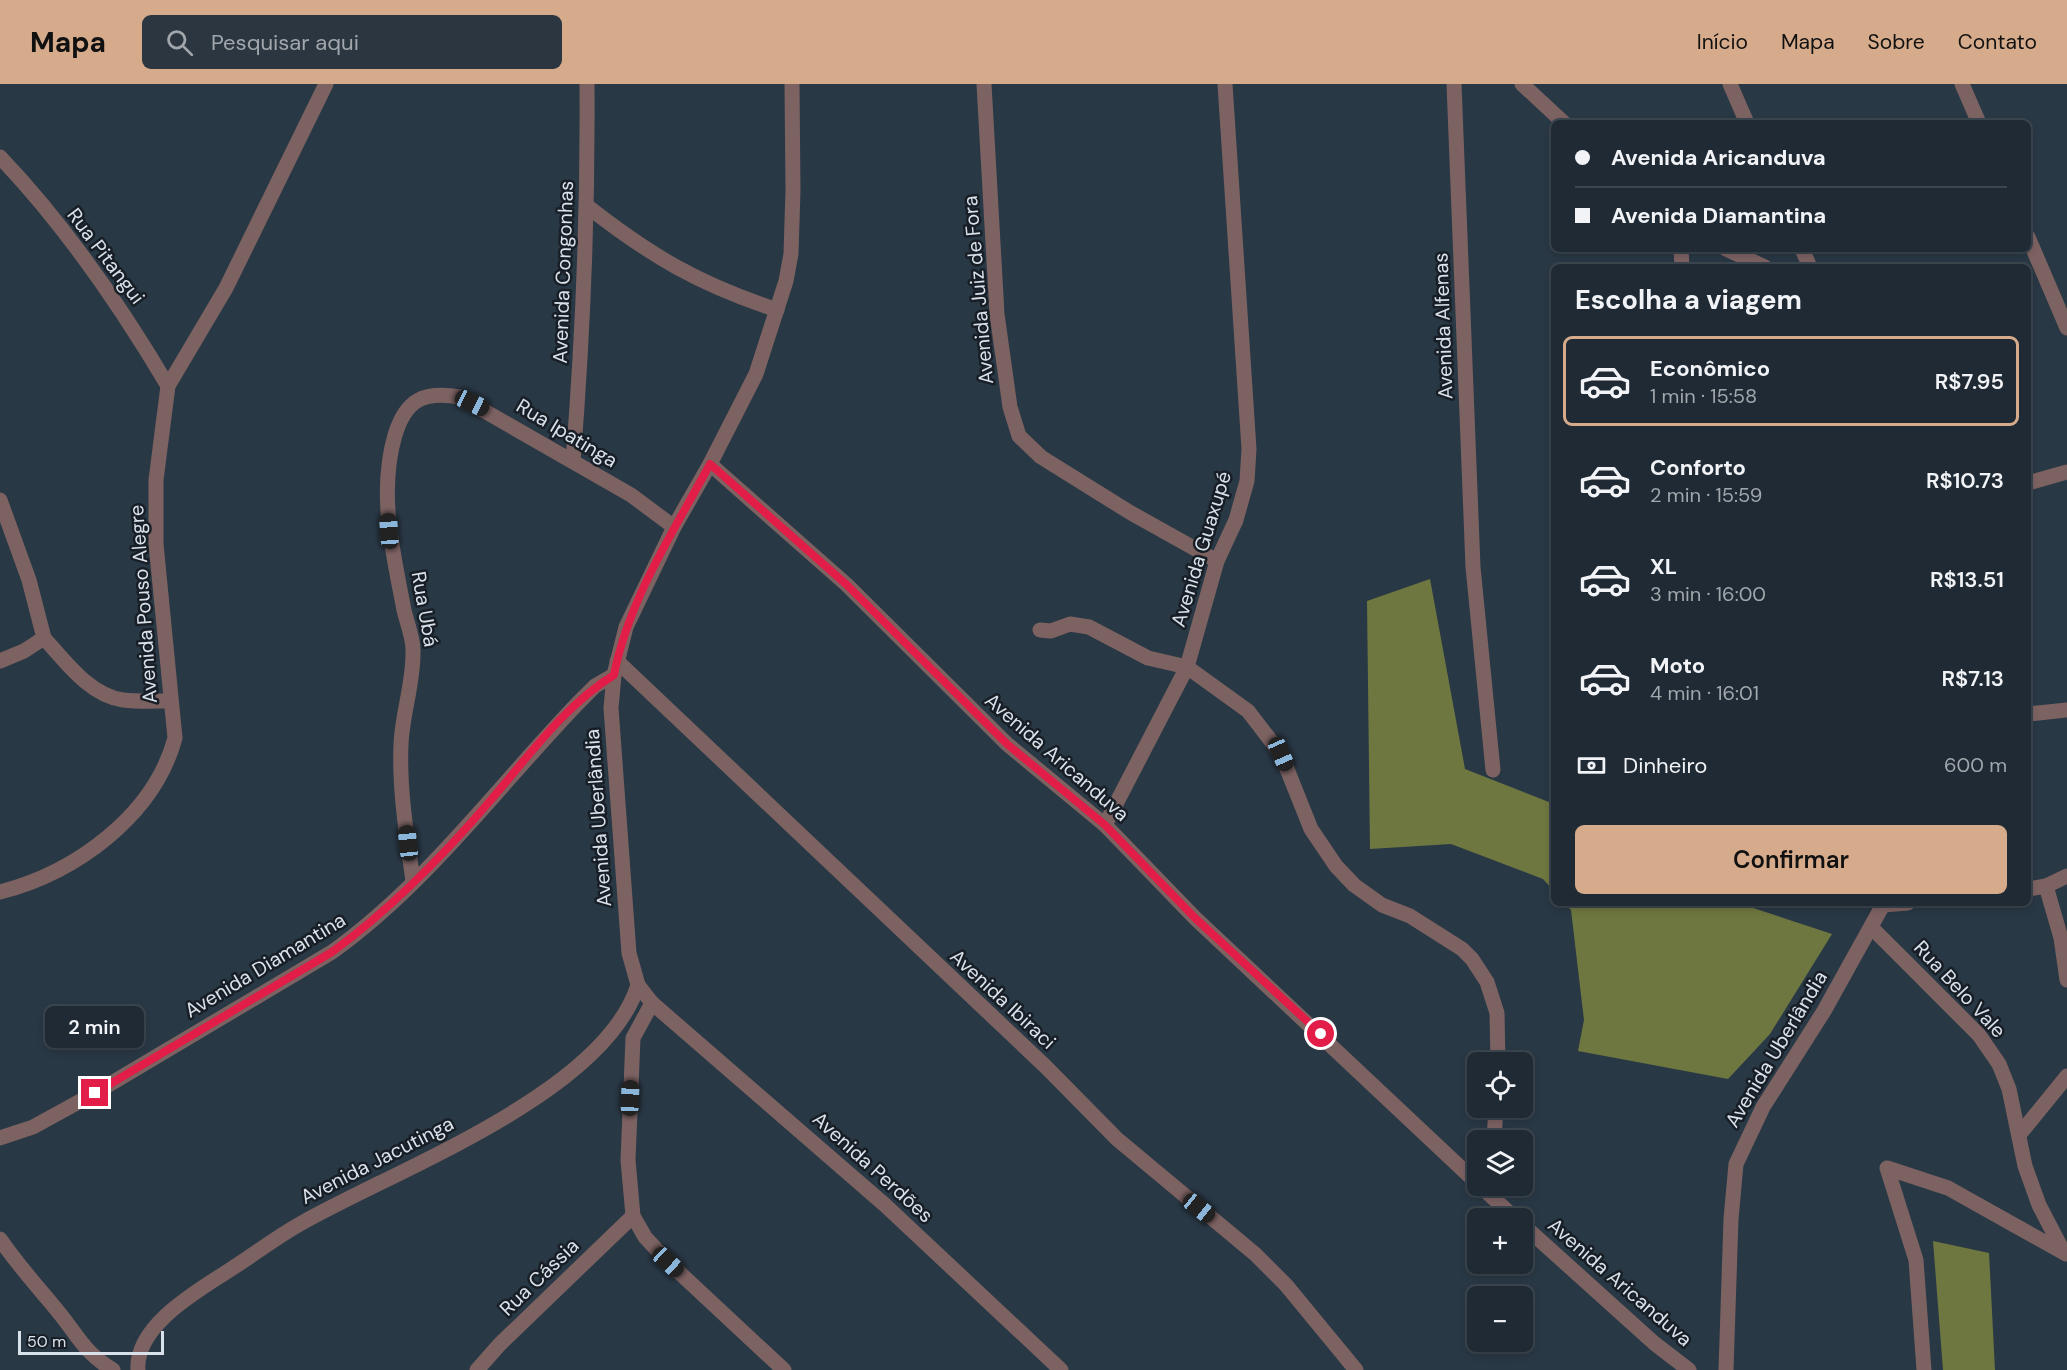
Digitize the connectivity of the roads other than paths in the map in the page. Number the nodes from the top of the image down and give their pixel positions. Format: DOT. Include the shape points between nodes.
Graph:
graph roads {
  1 [pos="326,84"];
  2 [pos="587,84"];
  3 [pos="792,84"];
  4 [pos="984,84"];
  5 [pos="1225,84"];
  6 [pos="1454,84"];
  7 [pos="1522,84"];
  8 [pos="1730,84"];
  9 [pos="1962,84"];
  10 [pos="1561,120"];
  11 [pos="1746,120"];
  12 [pos="1978,120"];
  13 [pos="0,157"];
  14 [pos="587,206"];
  15 [pos="2031,244"];
  16 [pos="1732,252"];
  17 [pos="1758,264"];
  18 [pos="777,310"];
  19 [pos="2067,328"];
  20 [pos="168,386"];
  21 [pos="401,416"];
  22 [pos="573,461"];
  23 [pos="710,464"];
  24 [pos="2067,472"];
  25 [pos="2031,482"];
  26 [pos="0,500"];
  27 [pos="674,527"];
  28 [pos="1217,561"];
  29 [pos="1041,630"];
  30 [pos="44,638"];
  31 [pos="0,661"];
  32 [pos="1187,667"];
  33 [pos="616,668"];
  34 [pos="170,701"];
  35 [pos="2067,710"];
  36 [pos="2031,714"];
  37 [pos="1492,770"];
  38 [pos="1105,825"];
  39 [pos="2067,876"];
  40 [pos="413,881"];
  41 [pos="2046,886"];
  42 [pos="2031,888"];
  43 [pos="0,892"];
  44 [pos="1883,906"];
  45 [pos="1871,927"];
  46 [pos="2067,980"];
  47 [pos="638,985"];
  48 [pos="652,1003"];
  49 [pos="1497,1052"];
  50 [pos="2067,1076"];
  51 [pos="2019,1135"];
  52 [pos="0,1138"];
  53 [pos="1467,1172"];
  54 [pos="1492,1196"];
  55 [pos="1505,1208"];
  56 [pos="633,1216"];
  57 [pos="1533,1234"];
  58 [pos="0,1239"];
  59 [pos="2066,1255"];
  60 [pos="113,1370"];
  61 [pos="138,1370"];
  62 [pos="477,1370"];
  63 [pos="784,1370"];
  64 [pos="1061,1370"];
  65 [pos="1356,1370"];
  66 [pos="1689,1370"];
  67 [pos="1726,1370"];
  68 [pos="1924,1370"];
  1 -- 20 [label="street, Avenida Pouso Alegre" via="226,288"];
  2 -- 14 [label="street, Avenida Congonhas"];
  3 -- 18 [label="street, Avenida Uberlândia" via="791,254"];
  4 -- 28 [label="street, Avenida Juiz de Fora" via="997,314 1010,407 1019,436 1041,457"];
  5 -- 28 [label="street, Avenida Guaxupé" via="1249,449 1247,481 1236,520"];
  6 -- 37 [label="street, Avenida Alfenas" via="1473,567"];
  7 -- 10 [label="street"];
  8 -- 11 [label="street"];
  9 -- 12 [label="street"];
  13 -- 20 [label="street, Rua Pitangui" via="132,325"];
  14 -- 18 [label="street" via="639,247 674,268"];
  14 -- 22 [label="street, Avenida Congonhas" via="583,341"];
  15 -- 19 [label="street"];
  16 -- 17 [label="street"];
  18 -- 23 [label="street, Avenida Uberlândia" via="756,374"];
  20 -- 34 [label="street, Avenida Pouso Alegre" via="156,480 156,544"];
  21 -- 22 [label="street, Rua Ipatinga" via="432,395 460,397"];
  21 -- 40 [label="street, Rua Ubá" via="392,446 387,490 389,531 414,648 401,743"];
  22 -- 27 [label="street, Rua Ipatinga" via="631,495"];
  23 -- 27 [label="street, Avenida Uberlândia"];
  23 -- 38 [label="street, Avenida Aricanduva" via="847,585 1007,744"];
  24 -- 25 [label="street"];
  26 -- 30 [label="street" via="30,580"];
  27 -- 33 [label="street, Avenida Uberlândia" via="626,627"];
  28 -- 32 [label="street, Avenida Guaxupé"];
  29 -- 32 [label="street" via="1070,624 1089,627 1148,658"];
  30 -- 31 [label="street"];
  30 -- 34 [label="street" via="92,686 107,694 122,700"];
  32 -- 38 [label="street, Avenida Guaxupé"];
  32 -- 49 [label="street" via="1248,711 1267,733 1281,754 1311,829 1354,885 1382,905 1441,935 1472,959 1487,982 1497,1013"];
  33 -- 40 [label="street, Avenida Diamantina" via="572,709 452,845"];
  33 -- 47 [label="street, Avenida Uberlândia" via="611,708 629,953"];
  33 -- 65 [label="street, Avenida Ibiraci" via="1046,1067 1117,1139 1255,1254 1286,1285"];
  34 -- 43 [label="street, Avenida Pouso Alegre" via="175,738 169,758 118,828 70,864 28,885"];
  35 -- 36 [label="street"];
  38 -- 53 [label="street, Avenida Aricanduva" via="1195,918"];
  39 -- 41 [label="street"];
  40 -- 52 [label="street, Avenida Diamantina" via="365,928 332,952 95,1093 33,1127"];
  41 -- 42 [label="street"];
  41 -- 46 [label="street" via="2061,938"];
  44 -- 45 [label="street, Avenida Uberlândia"];
  45 -- 51 [label="street, Rua Belo Vale" via="1979,1035 1999,1064"];
  45 -- 67 [label="street, Avenida Uberlândia" via="1763,1107 1736,1164"];
  47 -- 48 [label="street, Avenida Uberlândia"];
  47 -- 61 [label="street, Avenida Jacutinga" via="621,1021 597,1046 570,1073 515,1111 300,1224 182,1300 146,1340 137,1357"];
  48 -- 56 [label="street" via="633,1038 628,1160"];
  48 -- 64 [label="street, Avenida Perdões" via="885,1204"];
  50 -- 51 [label="street"];
  51 -- 59 [label="street, Rua Belo Vale" via="2038,1205"];
  54 -- 55 [label="street, Avenida Aricanduva"];
  56 -- 62 [label="street, Rua Cássia"];
  56 -- 63 [label="street" via="645,1237 668,1262"];
  57 -- 66 [label="street, Avenida Aricanduva"];
  58 -- 60 [label="street" via="63,1317 78,1342"];
  59 -- 68 [label="street" via="1948,1188 1887,1168 1916,1260"];
}
